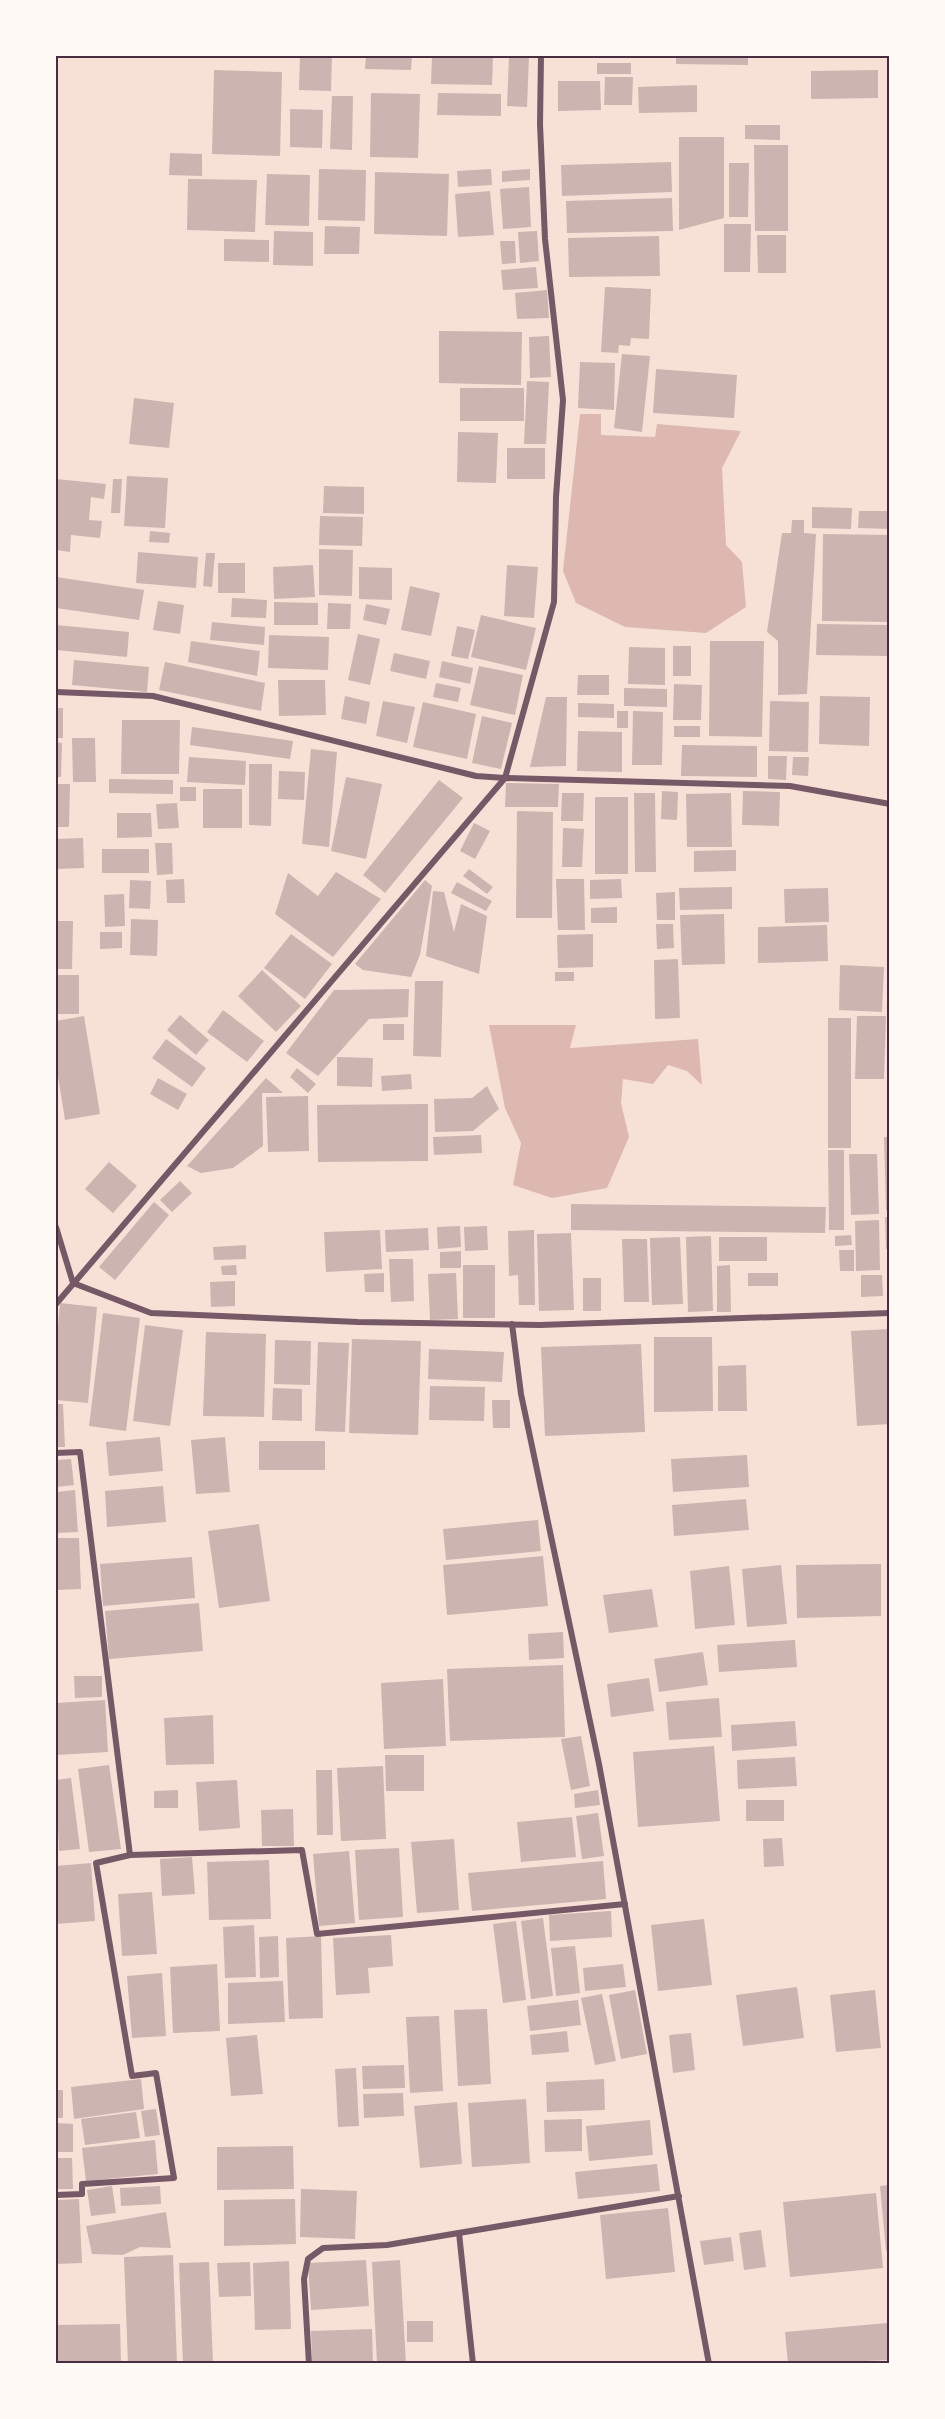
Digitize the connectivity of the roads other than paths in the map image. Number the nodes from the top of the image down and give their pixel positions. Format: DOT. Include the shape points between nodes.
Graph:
graph roads {
  1 [pos="541,56"];
  2 [pos="56,692"];
  3 [pos="505,778"];
  4 [pos="890,804"];
  5 [pos="56,1227"];
  6 [pos="73,1283"];
  7 [pos="56,1304"];
  8 [pos="890,1313"];
  9 [pos="512,1324"];
  10 [pos="56,1454"];
  11 [pos="130,1855"];
  12 [pos="625,1904"];
  13 [pos="56,2195"];
  14 [pos="679,2196"];
  15 [pos="459,2233"];
  16 [pos="309,2364"];
  17 [pos="473,2364"];
  18 [pos="709,2364"];
  1 -- 3 [label="street" via="544,239 563,400 554,602"];
  2 -- 3 [label="street" via="153,696 476,776"];
  3 -- 4 [label="street" via="790,786"];
  3 -- 6 [label="street"];
  5 -- 6 [label="street"];
  6 -- 7 [label="street"];
  6 -- 9 [label="street" via="151,1313"];
  8 -- 9 [label="street"];
  9 -- 12 [label="street" via="521,1394"];
  10 -- 11 [label="street" via="80,1452"];
  11 -- 12 [label="street" via="302,1850 317,1934"];
  11 -- 13 [label="street" via="96,1863 132,2076 156,2073 174,2178 81,2184 81,2194"];
  12 -- 14 [label="street"];
  14 -- 15 [label="street"];
  14 -- 18 [label="street"];
  15 -- 16 [label="street" via="387,2245 323,2248 308,2259 304,2279"];
  15 -- 17 [label="street"];
}
